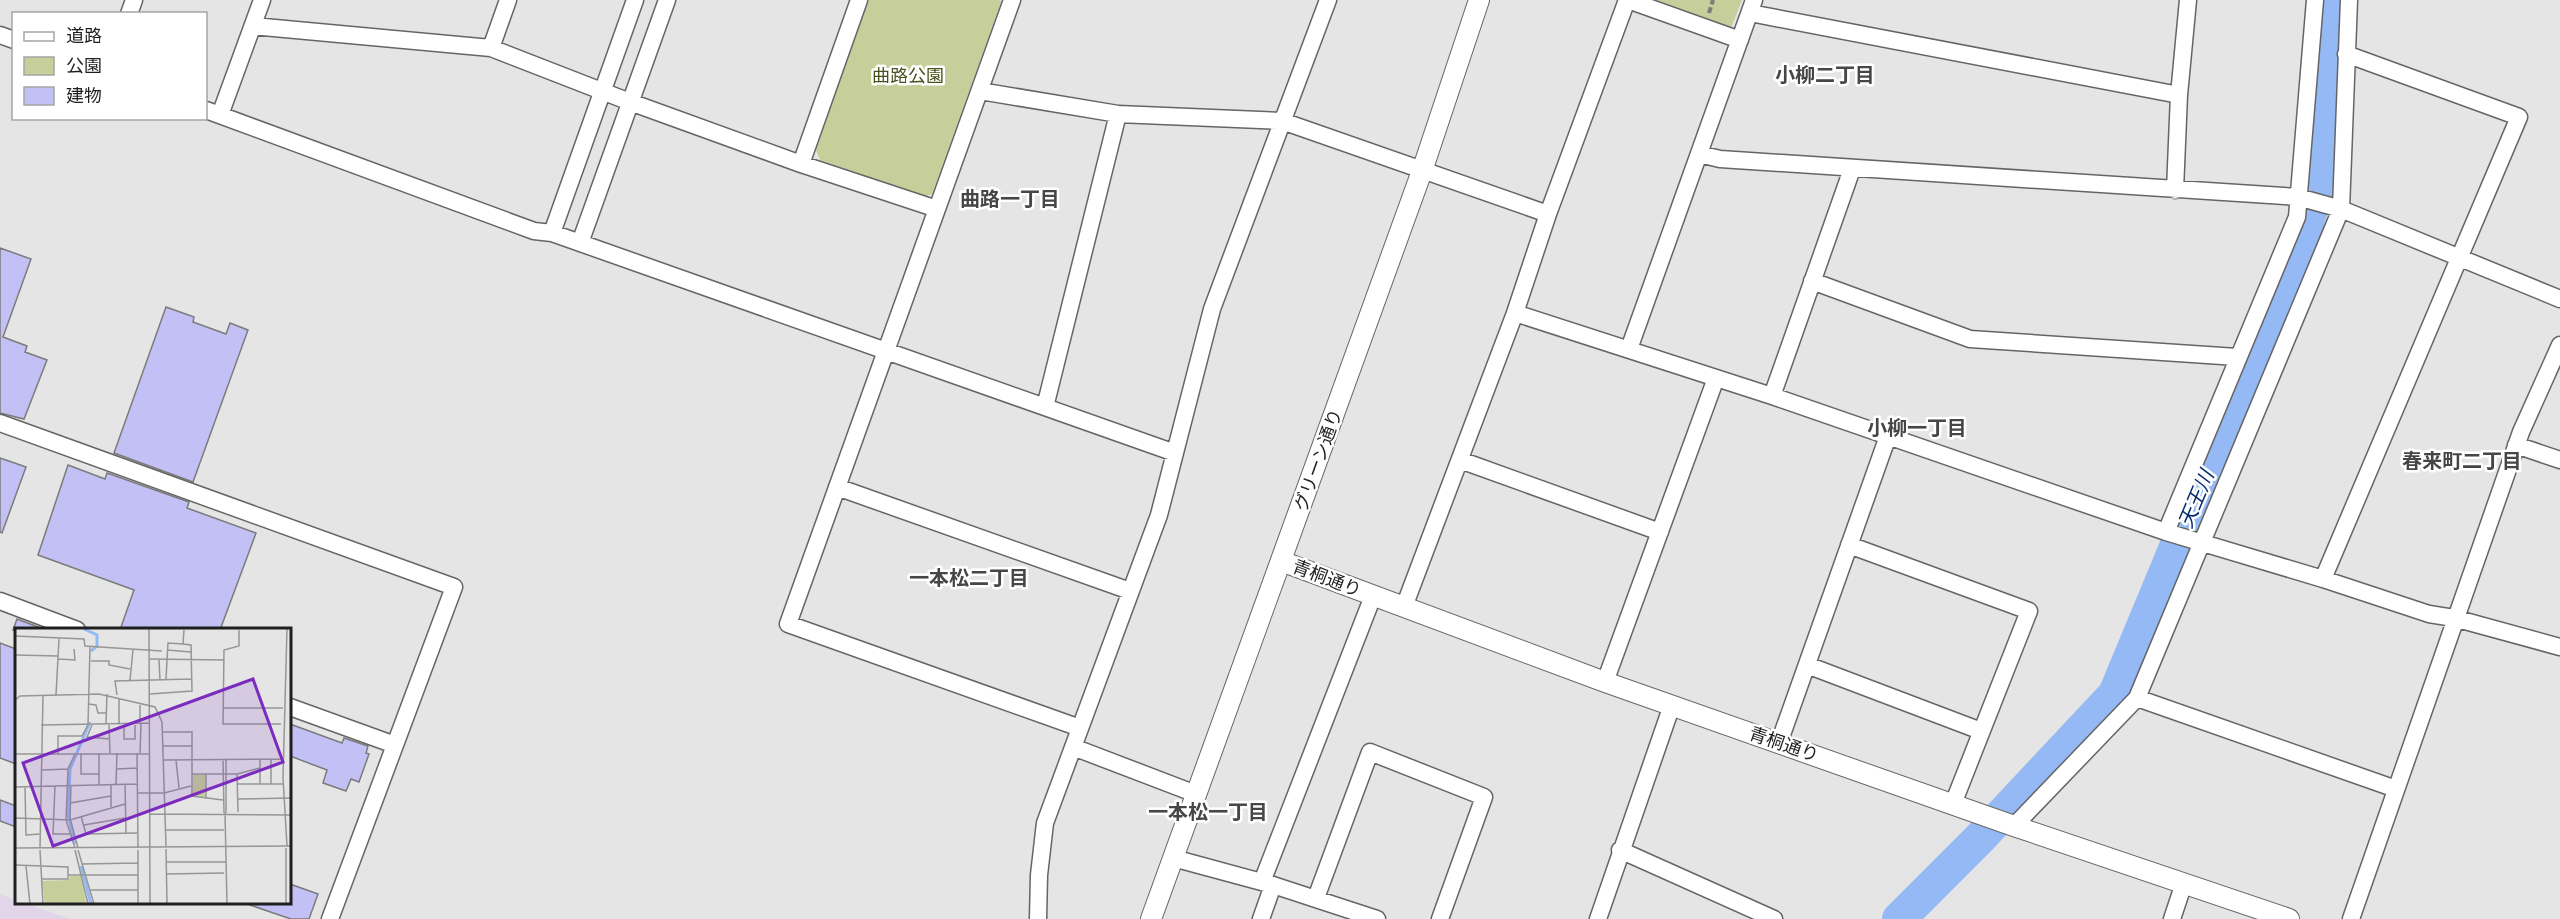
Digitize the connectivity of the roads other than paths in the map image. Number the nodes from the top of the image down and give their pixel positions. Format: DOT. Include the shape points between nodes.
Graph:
graph roads {
  1 [pos="262,0"];
  2 [pos="508,0"];
  3 [pos="635,0"];
  4 [pos="667,0"];
  5 [pos="859,0"];
  6 [pos="1012,0"];
  7 [pos="1328,0"];
  8 [pos="1479,0"];
  9 [pos="1627,0"];
  10 [pos="2188,0"];
  11 [pos="2315,0"];
  12 [pos="2349,0"];
  13 [pos="1752,7"];
  14 [pos="253,26"];
  15 [pos="1740,40"];
  16 [pos="491,48"];
  17 [pos="2346,54"];
  18 [pos="980,91"];
  19 [pos="602,92"];
  20 [pos="2180,95"];
  21 [pos="630,102"];
  22 [pos="213,113"];
  23 [pos="1118,114"];
  24 [pos="1282,121"];
  25 [pos="1699,154"];
  26 [pos="801,164"];
  27 [pos="1852,169"];
  28 [pos="1422,171"];
  29 [pos="2175,190"];
  30 [pos="2298,197"];
  31 [pos="936,209"];
  32 [pos="2341,209"];
  33 [pos="1548,214"];
  34 [pos="552,233"];
  35 [pos="580,243"];
  36 [pos="2460,256"];
  37 [pos="1812,281"];
  38 [pos="2560,299"];
  39 [pos="1515,313"];
  40 [pos="2560,345"];
  41 [pos="1629,349"];
  42 [pos="886,352"];
  43 [pos="2237,357"];
  44 [pos="1716,378"];
  45 [pos="1772,396"];
  46 [pos="1045,407"];
  47 [pos="0,423"];
  48 [pos="1888,436"];
  49 [pos="2516,444"];
  50 [pos="1175,453"];
  51 [pos="1460,460"];
  52 [pos="2560,460"];
  53 [pos="837,487"];
  54 [pos="1660,532"];
  55 [pos="2166,532"];
  56 [pos="2203,543"];
  57 [pos="1850,545"];
  58 [pos="1281,561"];
  59 [pos="2323,579"];
  60 [pos="1130,591"];
  61 [pos="1373,596"];
  62 [pos="0,601"];
  63 [pos="1404,608"];
  64 [pos="2454,618"];
  65 [pos="72,628"];
  66 [pos="2560,647"];
  67 [pos="1807,665"];
  68 [pos="1605,682"];
  69 [pos="2137,698"];
  70 [pos="1672,705"];
  71 [pos="291,707"];
  72 [pos="1080,728"];
  73 [pos="1981,731"];
  74 [pos="1779,743"];
  75 [pos="395,745"];
  76 [pos="1073,747"];
  77 [pos="2396,789"];
  78 [pos="1196,794"];
  79 [pos="1953,804"];
  80 [pos="2014,826"];
  81 [pos="1620,850"];
  82 [pos="1173,858"];
  83 [pos="2184,883"];
  84 [pos="1268,884"];
  85 [pos="1316,898"];
  86 [pos="330,919"];
  87 [pos="1038,919"];
  88 [pos="1151,919"];
  89 [pos="1261,919"];
  90 [pos="1377,919"];
  91 [pos="1440,919"];
  92 [pos="1598,919"];
  93 [pos="1774,919"];
  94 [pos="2172,919"];
  95 [pos="2289,919"];
  96 [pos="2351,919"];
  1 -- 14 [label="street"];
  2 -- 16 [label="street"];
  3 -- 19 [label="street"];
  4 -- 21 [label="street"];
  5 -- 26 [label="street"];
  6 -- 18 [label="street"];
  7 -- 24 [label="street"];
  8 -- 28 [label="street, グリーン通り"];
  9 -- 15 [label="street"];
  9 -- 33 [label="street"];
  10 -- 20 [label="street"];
  11 -- 30 [label="street"];
  12 -- 17 [label="street"];
  13 -- 15 [label="street"];
  13 -- 20 [label="street"];
  14 -- 16 [label="street"];
  14 -- 22 [label="street"];
  15 -- 25 [label="street"];
  16 -- 19 [label="street"];
  17 -- 32 [label="street"];
  17 -- 36 [label="street" via="2519,117"];
  18 -- 23 [label="street"];
  18 -- 31 [label="street"];
  19 -- 21 [label="street"];
  19 -- 34 [label="street"];
  20 -- 29 [label="street"];
  21 -- 26 [label="street"];
  21 -- 35 [label="street"];
  22 -- 34 [label="street" via="534,231"];
  23 -- 24 [label="street"];
  23 -- 46 [label="street"];
  24 -- 28 [label="street"];
  24 -- 50 [label="street" via="1212,309"];
  25 -- 27 [label="street"];
  25 -- 41 [label="street"];
  26 -- 31 [label="street"];
  27 -- 29 [label="street"];
  27 -- 37 [label="street"];
  28 -- 33 [label="street"];
  28 -- 58 [label="street, グリーン通り"];
  29 -- 30 [label="street"];
  30 -- 32 [label="street"];
  30 -- 43 [label="street" via="2297,217"];
  31 -- 42 [label="street"];
  32 -- 36 [label="street"];
  32 -- 56 [label="street"];
  33 -- 39 [label="street"];
  34 -- 35 [label="street"];
  35 -- 42 [label="street"];
  36 -- 38 [label="street"];
  36 -- 59 [label="street"];
  37 -- 43 [label="street" via="1970,339"];
  37 -- 45 [label="street"];
  39 -- 41 [label="street"];
  39 -- 51 [label="street"];
  40 -- 49 [label="street"];
  41 -- 44 [label="street"];
  42 -- 46 [label="street"];
  42 -- 53 [label="street"];
  43 -- 55 [label="street"];
  44 -- 45 [label="street"];
  44 -- 54 [label="street"];
  45 -- 48 [label="street"];
  46 -- 50 [label="street"];
  47 -- 75 [label="street" via="454,587"];
  48 -- 55 [label="street"];
  48 -- 57 [label="street"];
  49 -- 52 [label="street"];
  49 -- 64 [label="street"];
  50 -- 60 [label="street" via="1159,515"];
  51 -- 54 [label="street"];
  51 -- 63 [label="street"];
  53 -- 60 [label="street"];
  53 -- 72 [label="street" via="788,624"];
  54 -- 68 [label="street"];
  55 -- 56 [label="street"];
  56 -- 59 [label="street"];
  56 -- 69 [label="street"];
  57 -- 67 [label="street"];
  57 -- 73 [label="street" via="2029,611"];
  58 -- 61 [label="street, 青桐通り"];
  58 -- 78 [label="street, グリーン通り"];
  59 -- 64 [label="street" via="2410,609"];
  60 -- 72 [label="street"];
  61 -- 63 [label="street, 青桐通り"];
  61 -- 84 [label="street"];
  62 -- 65 [label="street"];
  63 -- 68 [label="street, 青桐通り"];
  64 -- 66 [label="street"];
  64 -- 77 [label="street"];
  67 -- 73 [label="street"];
  67 -- 74 [label="street"];
  68 -- 70 [label="street, 青桐通り"];
  69 -- 77 [label="street"];
  69 -- 80 [label="street"];
  70 -- 74 [label="street, 青桐通り"];
  70 -- 81 [label="street"];
  71 -- 75 [label="street"];
  72 -- 76 [label="street"];
  73 -- 79 [label="street"];
  74 -- 79 [label="street, 青桐通り"];
  75 -- 86 [label="street"];
  76 -- 78 [label="street"];
  76 -- 87 [label="street" via="1045,823"];
  77 -- 96 [label="street"];
  78 -- 82 [label="street, グリーン通り"];
  79 -- 80 [label="street, 青桐通り"];
  80 -- 83 [label="street, 青桐通り"];
  81 -- 92 [label="street"];
  81 -- 93 [label="street"];
  82 -- 84 [label="street"];
  82 -- 88 [label="street, グリーン通り"];
  83 -- 94 [label="street"];
  83 -- 95 [label="street, 青桐通り"];
  84 -- 85 [label="street"];
  84 -- 89 [label="street"];
  85 -- 90 [label="street"];
  85 -- 91 [label="street" via="1370,753 1484,797"];
}
